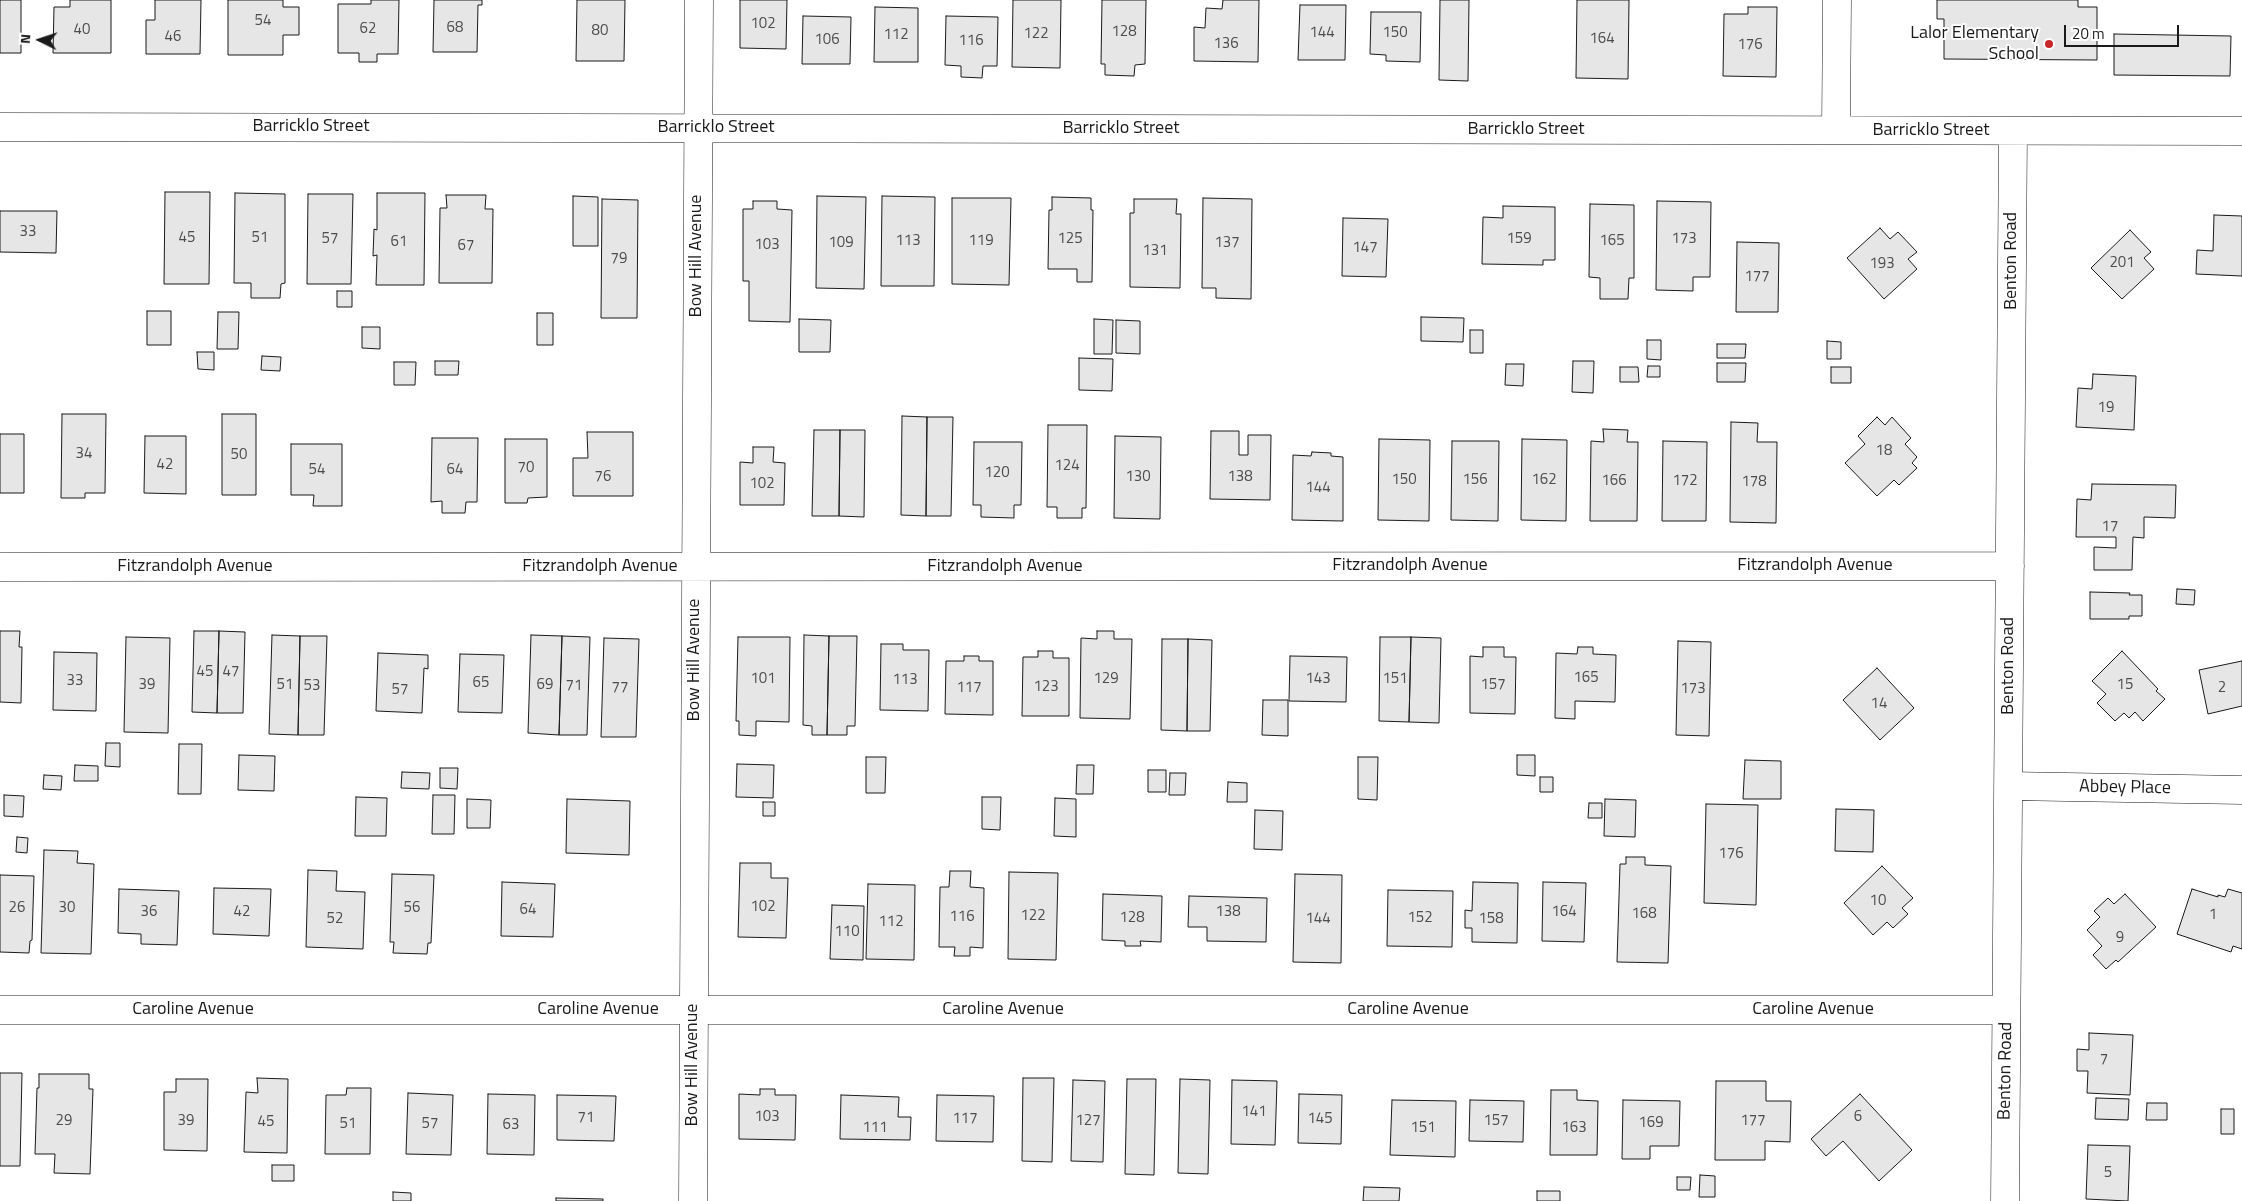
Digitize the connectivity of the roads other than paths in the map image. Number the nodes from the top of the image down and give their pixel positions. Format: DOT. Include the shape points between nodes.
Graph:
graph roads {
  1 [pos="699,0"];
  2 [pos="1837,0"];
  3 [pos="0,127"];
  4 [pos="698,128"];
  5 [pos="1836,130"];
  6 [pos="2013,131"];
  7 [pos="2242,132"];
  8 [pos="2010,566"];
  9 [pos="0,567"];
  10 [pos="696,567"];
  11 [pos="2008,786"];
  12 [pos="2242,790"];
  13 [pos="0,1010"];
  14 [pos="694,1010"];
  15 [pos="2006,1010"];
  16 [pos="693,1201"];
  17 [pos="2005,1201"];
  1 -- 4 [label="street, Bow Hill Avenue"];
  2 -- 5 [label="street"];
  3 -- 4 [label="street, Barricklo Street"];
  4 -- 5 [label="street, Barricklo Street"];
  4 -- 10 [label="street, Bow Hill Avenue"];
  5 -- 6 [label="street, Barricklo Street"];
  6 -- 7 [label="street, Barricklo Street"];
  6 -- 8 [label="street, Benton Road"];
  8 -- 10 [label="street, Fitzrandolph Avenue"];
  8 -- 11 [label="street, Benton Road"];
  9 -- 10 [label="street, Fitzrandolph Avenue"];
  10 -- 14 [label="street, Bow Hill Avenue"];
  11 -- 12 [label="street, Abbey Place"];
  11 -- 15 [label="street, Benton Road"];
  13 -- 14 [label="street, Caroline Avenue"];
  14 -- 15 [label="street, Caroline Avenue"];
  14 -- 16 [label="street, Bow Hill Avenue"];
  15 -- 17 [label="street, Benton Road"];
}
